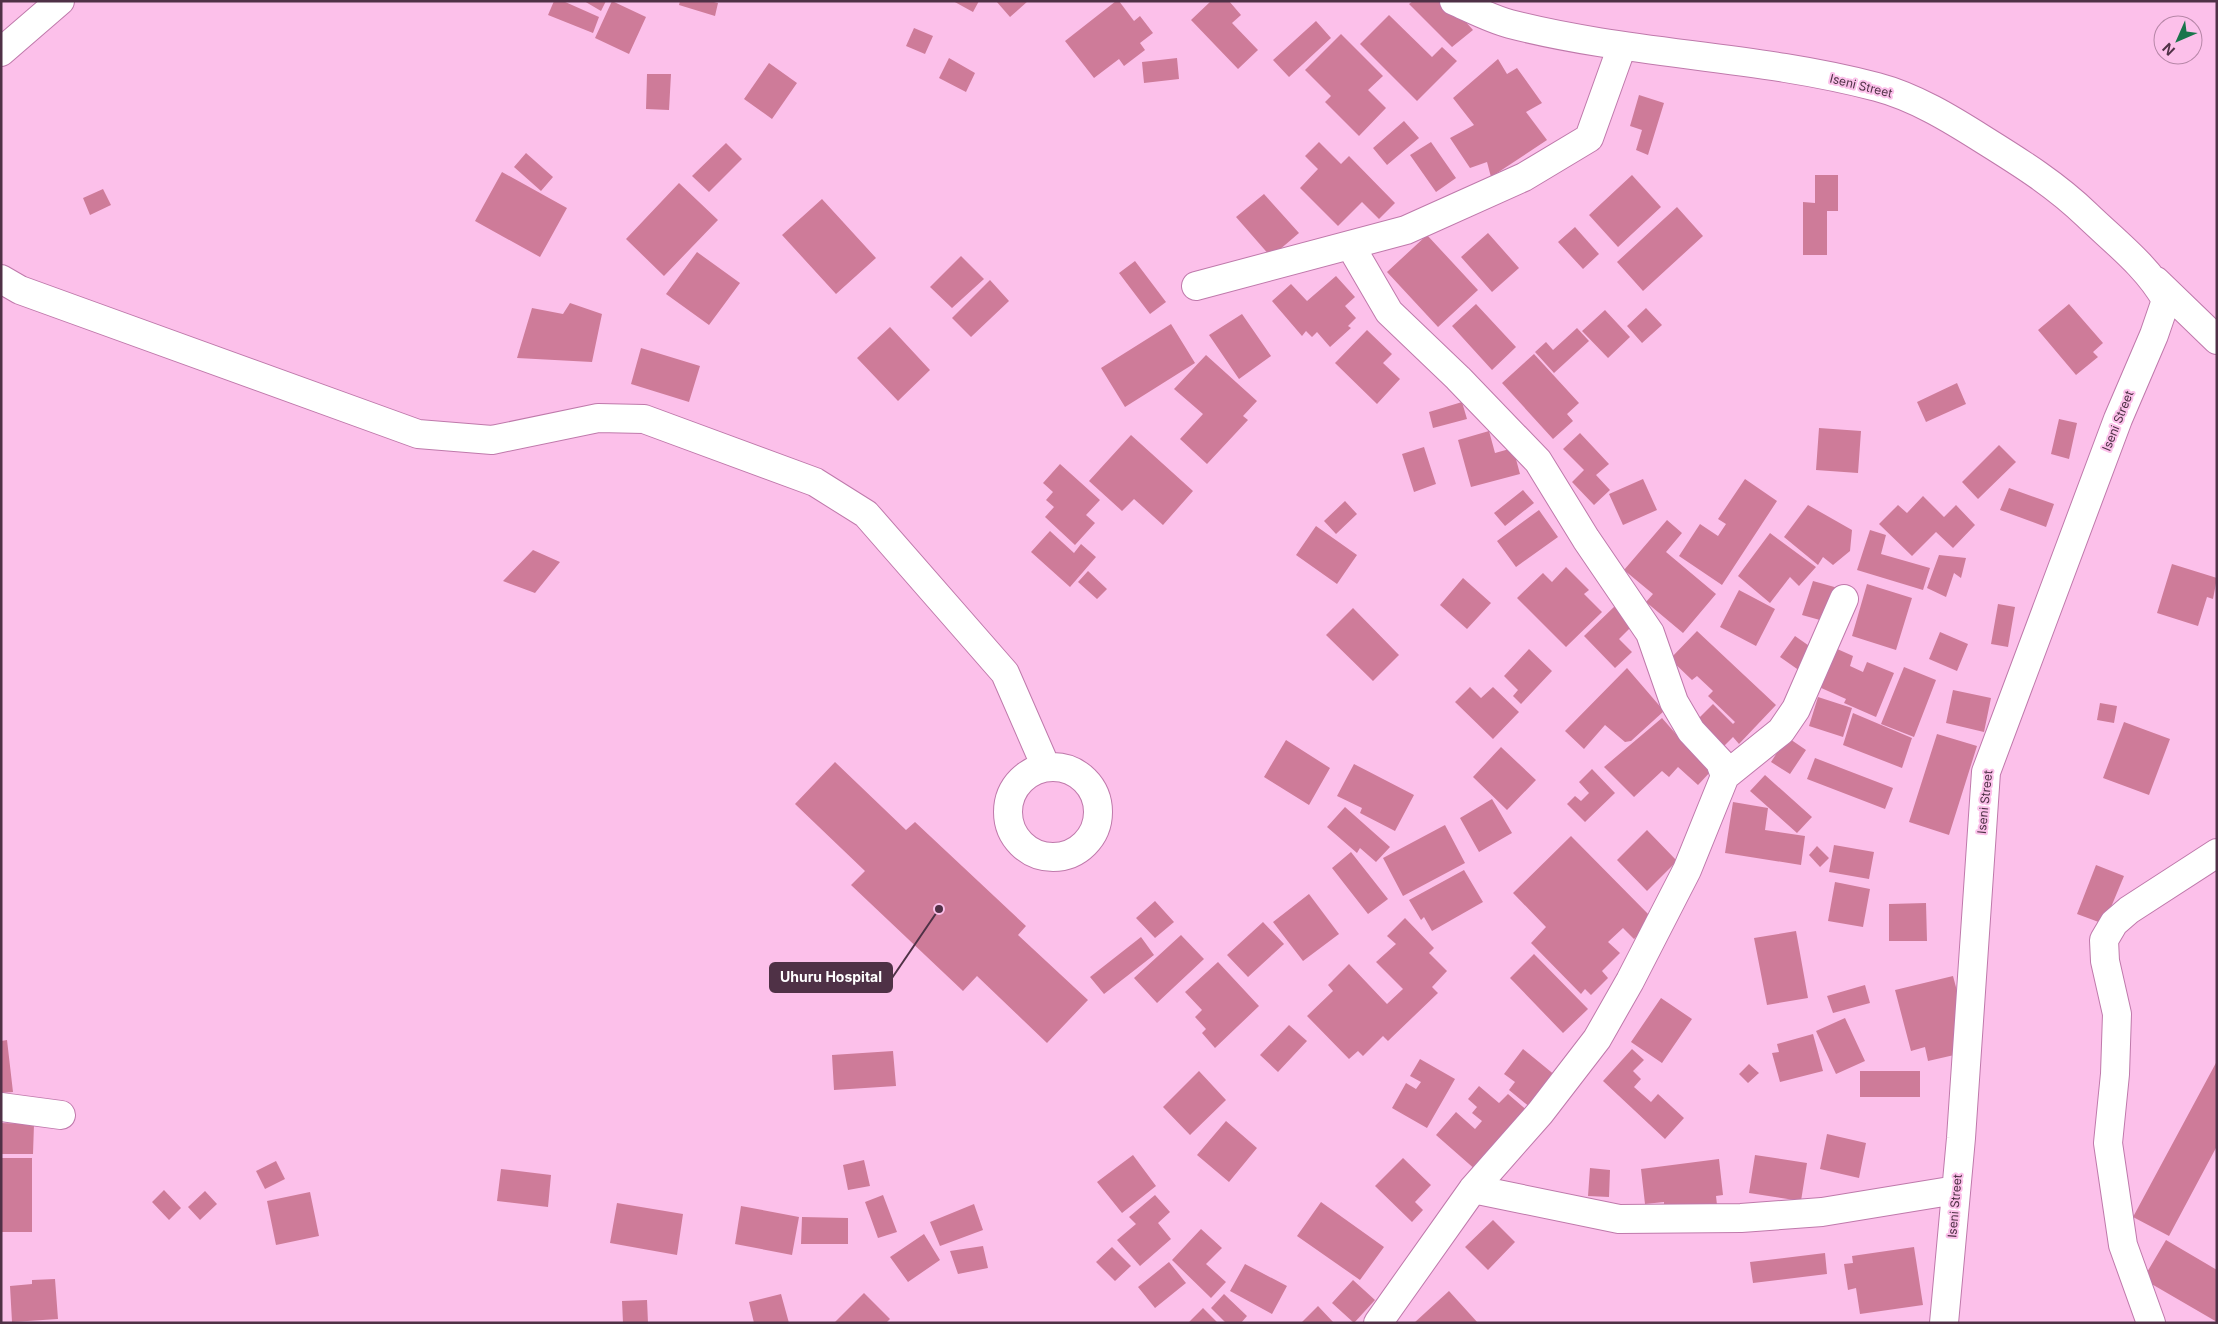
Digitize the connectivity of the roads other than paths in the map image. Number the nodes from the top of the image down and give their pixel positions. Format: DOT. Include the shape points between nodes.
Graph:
graph roads {
  1 [pos="60,1"];
  2 [pos="1454,1"];
  3 [pos="1622,46"];
  4 [pos="1,52"];
  5 [pos="1350,245"];
  6 [pos="1,279"];
  7 [pos="2155,280"];
  8 [pos="1196,286"];
  9 [pos="2217,340"];
  10 [pos="1844,600"];
  11 [pos="1046,768"];
  12 [pos="1725,776"];
  13 [pos="2217,853"];
  14 [pos="1,1107"];
  15 [pos="61,1115"];
  16 [pos="1473,1189"];
  17 [pos="1956,1190"];
  18 [pos="1378,1323"];
  19 [pos="1944,1323"];
  20 [pos="2151,1323"];
  1 -- 4 [label="main road"];
  2 -- 3 [label="main road, Iseni Street" via="1508,24"];
  3 -- 5 [label="main road" via="1588,138 1524,177 1415,226"];
  3 -- 7 [label="main road, Iseni Street" via="1746,61 1878,87 1917,102 1960,125 2064,192"];
  5 -- 8 [label="main road"];
  5 -- 12 [label="main road" via="1389,312 1538,461 1650,633 1674,702 1691,731 1720,762"];
  6 -- 11 [label="main road" via="20,290 418,434 492,440 598,418 644,419 815,482 866,514 1005,673"];
  7 -- 9 [label="main road"];
  7 -- 17 [label="main road, Iseni Street" via="2166,300 2154,335 2118,419 1986,772"];
  10 -- 12 [label="main road" via="1791,716 1781,731"];
  12 -- 16 [label="main road" via="1686,870 1597,1039 1540,1112"];
  13 -- 20 [label="main road" via="2128,910 2114,923 2104,940 2105,962 2118,1014 2108,1143 2123,1245"];
  14 -- 15 [label="main road"];
  16 -- 17 [label="main road" via="1619,1219 1741,1218 1822,1212"];
  16 -- 18 [label="main road"];
  17 -- 19 [label="main road, Iseni Street"];
}
